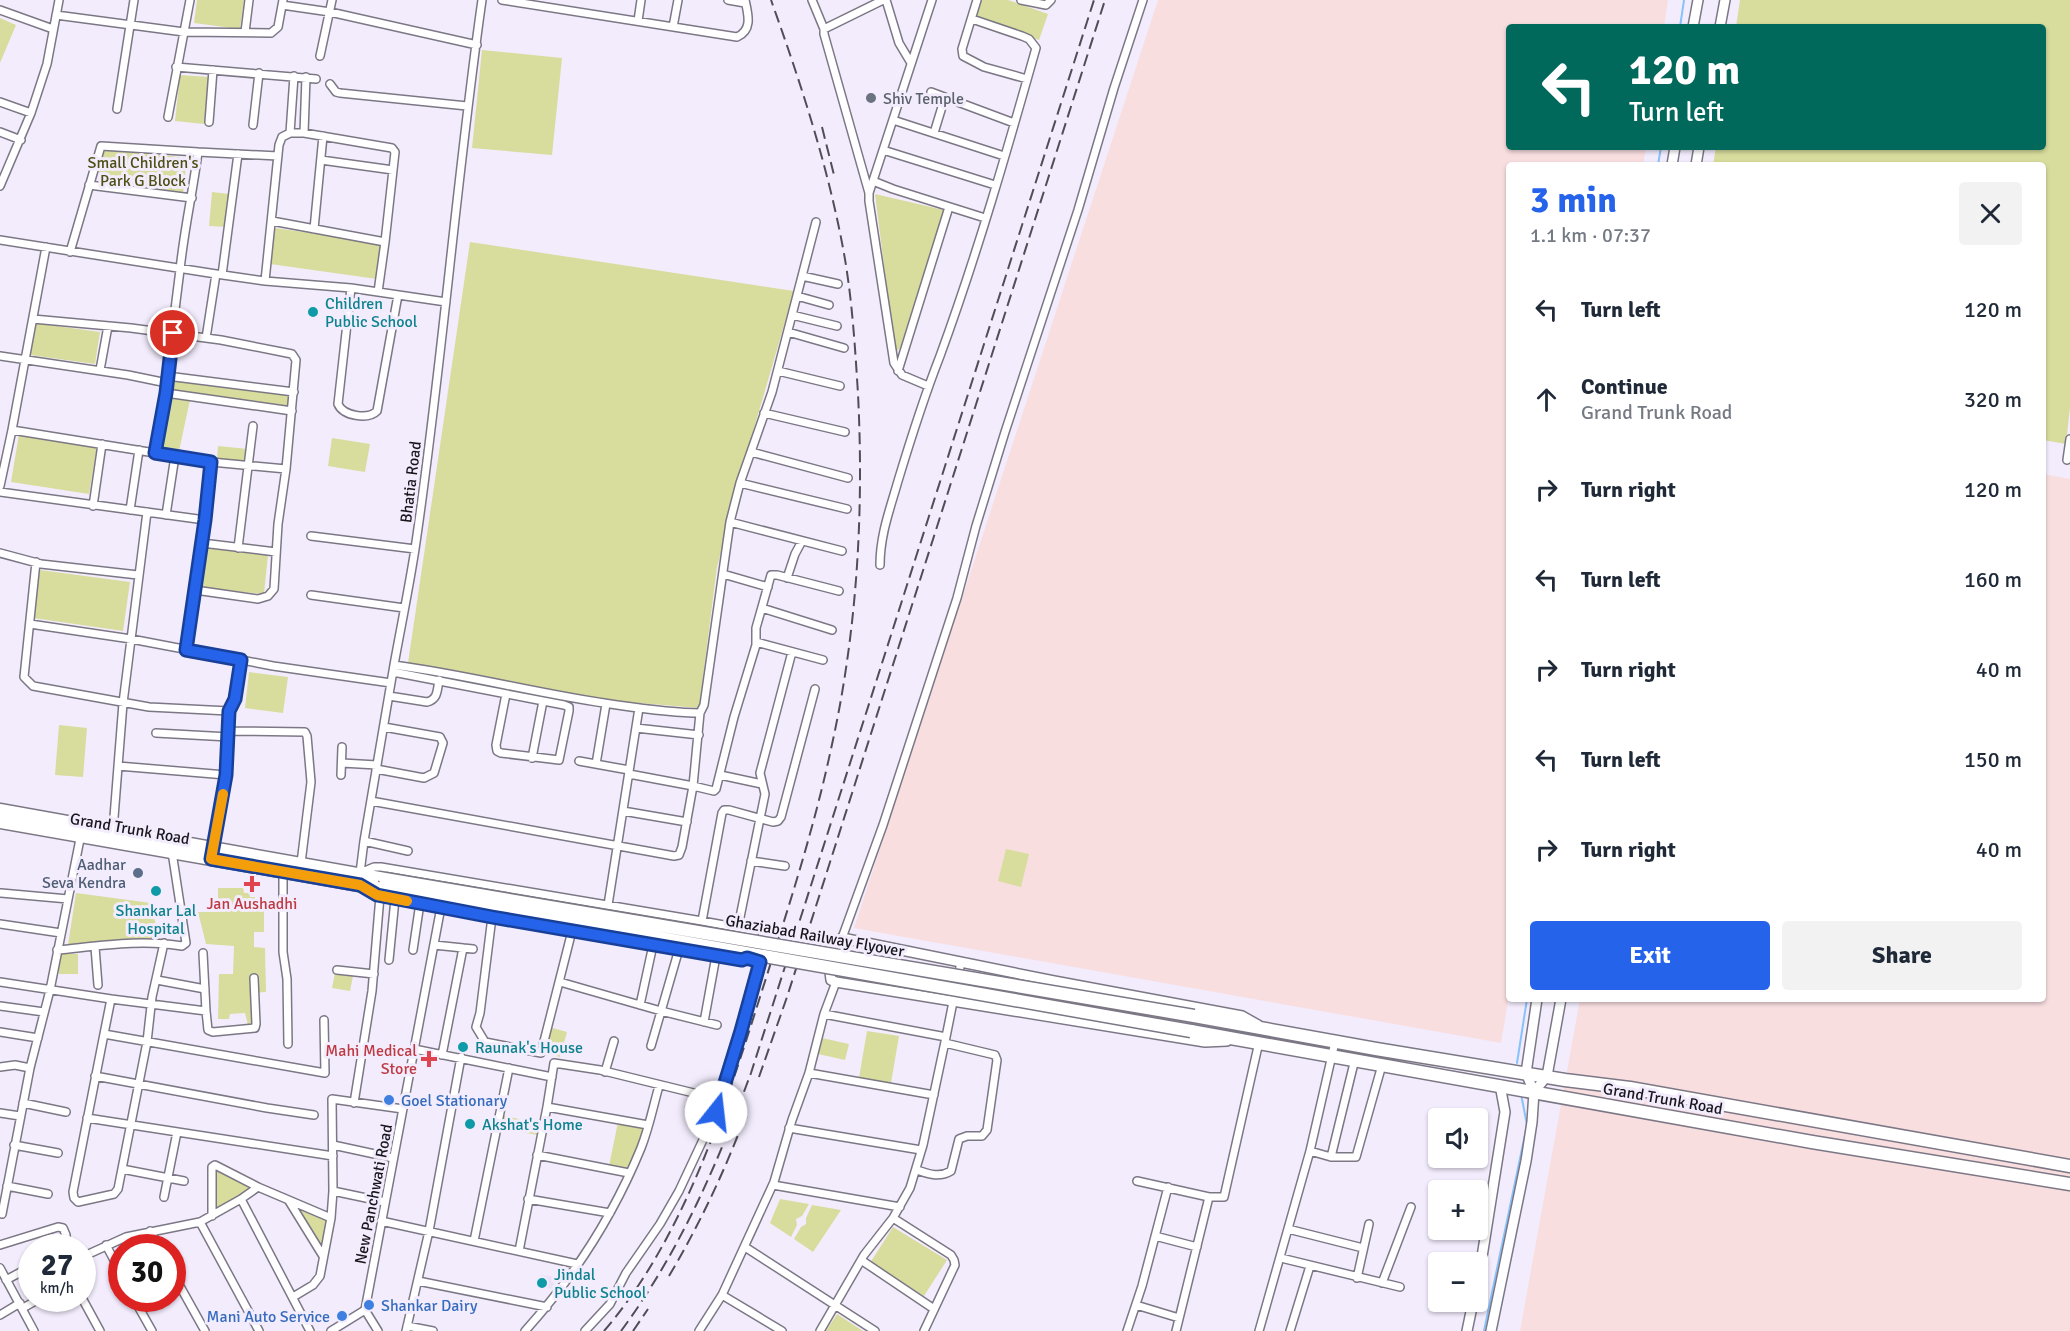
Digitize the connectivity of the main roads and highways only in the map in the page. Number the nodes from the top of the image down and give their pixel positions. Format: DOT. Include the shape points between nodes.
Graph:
graph roads {
  1 [pos="0,810"];
  2 [pos="0,822"];
  3 [pos="82,831"];
  4 [pos="212,853"];
  5 [pos="360,879"];
  6 [pos="381,888"];
  7 [pos="1264,1029"];
  8 [pos="1255,1042"];
  9 [pos="1730,1106"];
  10 [pos="1815,1121"];
  11 [pos="1726,1126"];
  12 [pos="1812,1142"];
  13 [pos="2070,1166"];
  14 [pos="2070,1184"];
  1 -- 3 [label="highway, Grand Trunk Road"];
  2 -- 3 [label="highway, Grand Trunk Road"];
  3 -- 4 [label="highway, Grand Trunk Road" via="172,852"];
  3 -- 4 [label="highway, Grand Trunk Road" via="113,830"];
  4 -- 5 [label="highway, Grand Trunk Road" via="301,863"];
  4 -- 5 [label="highway, Grand Trunk Road" via="283,872"];
  5 -- 6 [label="highway, Ghaziabad Railway Flyover"];
  6 -- 7 [label="highway, Ghaziabad Railway Flyover, bridge"];
  6 -- 8 [label="highway, Ghaziabad Railway Flyover, bridge"];
  7 -- 9 [label="highway, Grand Trunk Road"];
  8 -- 11 [label="highway, Grand Trunk Road"];
  9 -- 10 [label="highway, Grand Trunk Road"];
  9 -- 11 [label="highway"];
  10 -- 12 [label="highway"];
  10 -- 13 [label="highway, Grand Trunk Road"];
  11 -- 12 [label="highway, Grand Trunk Road"];
  12 -- 14 [label="highway, Grand Trunk Road"];
}
